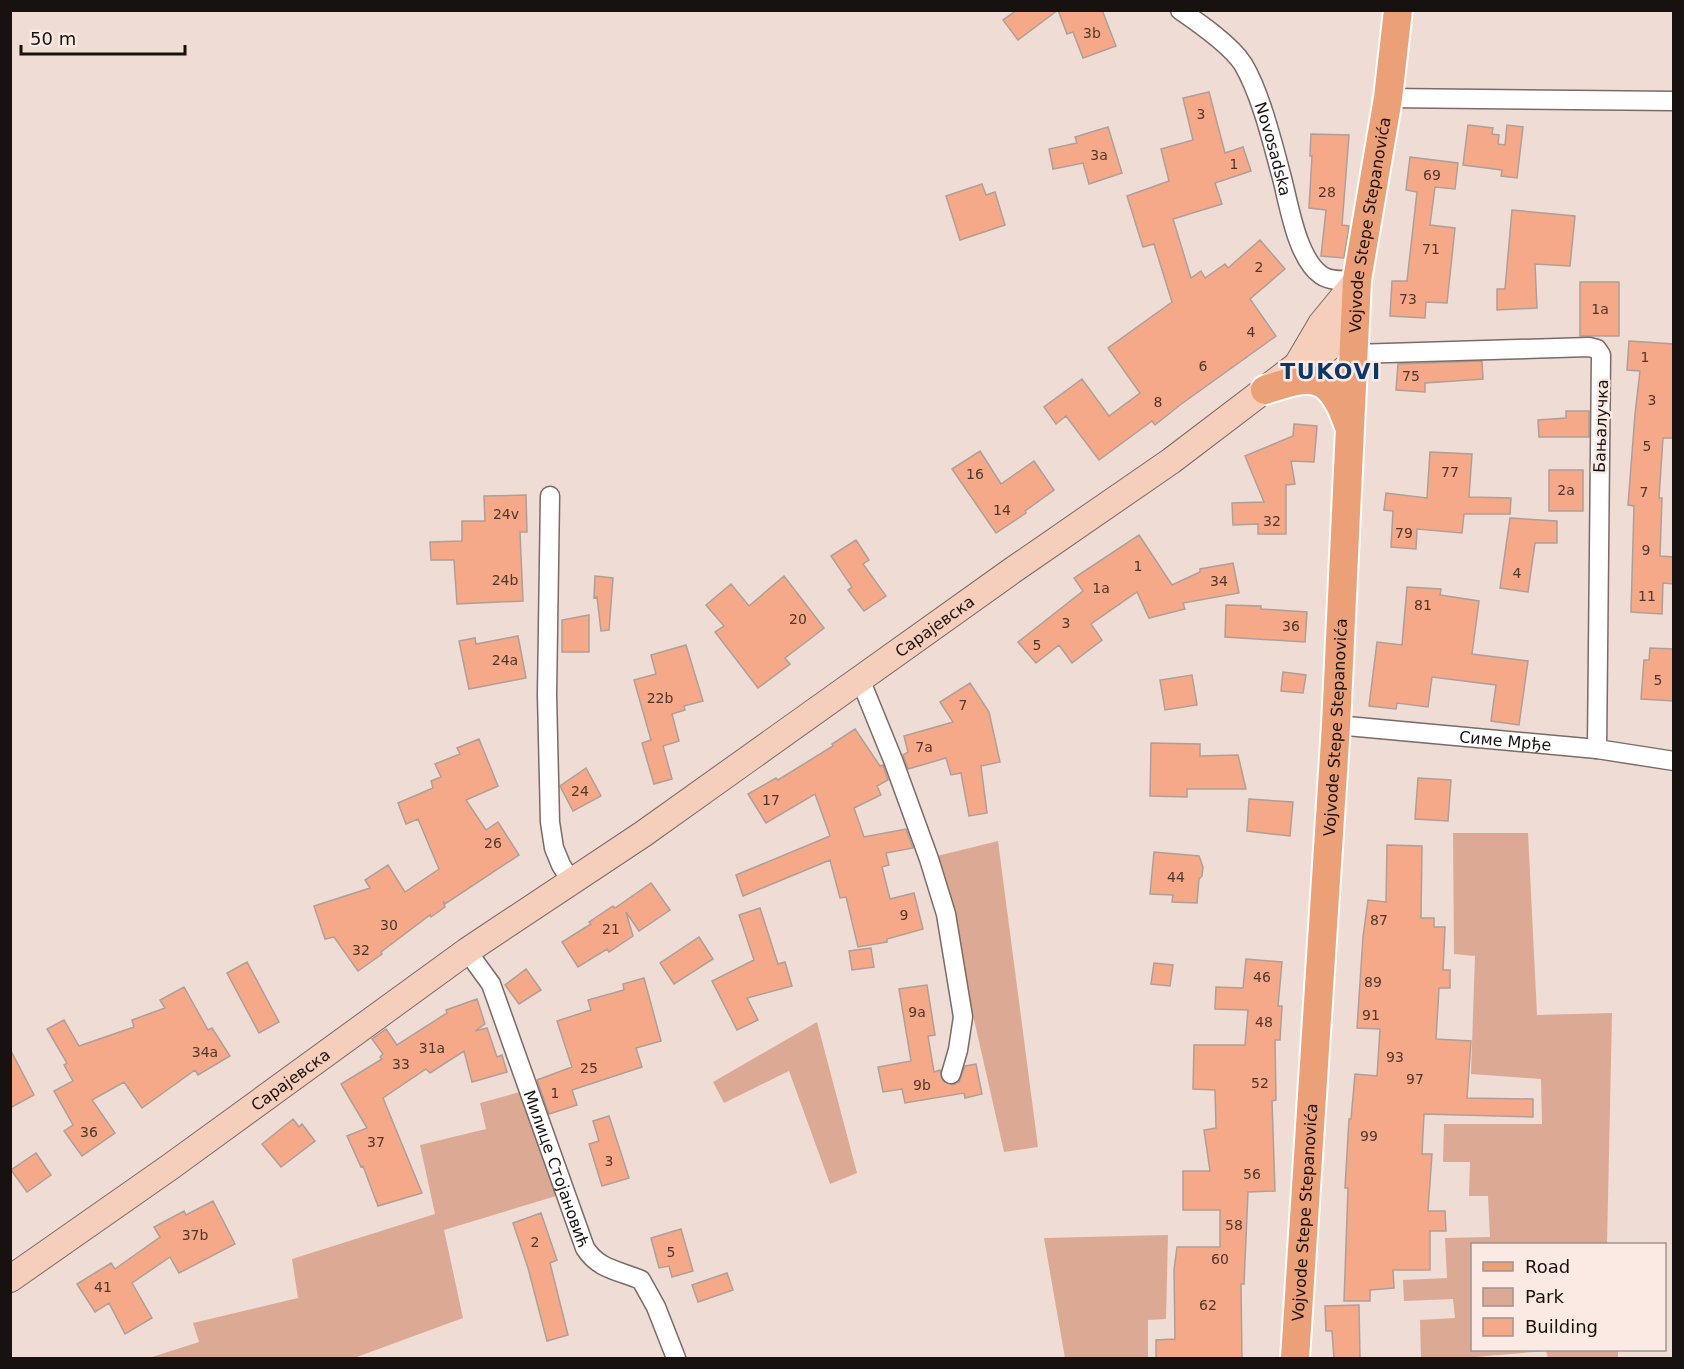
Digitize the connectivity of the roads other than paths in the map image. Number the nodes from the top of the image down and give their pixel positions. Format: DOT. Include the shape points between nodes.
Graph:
graph roads {
  1 [pos="1180,10"];
  2 [pos="1398,10"];
  3 [pos="1388,98"];
  4 [pos="1674,101"];
  5 [pos="1357,280"];
  6 [pos="1356,321"];
  7 [pos="1354,354"];
  8 [pos="1297,366"];
  9 [pos="1265,390"];
  10 [pos="1349,429"];
  11 [pos="550,496"];
  12 [pos="860,679"];
  13 [pos="1336,725"];
  14 [pos="1597,749"];
  15 [pos="1674,760"];
  16 [pos="571,881"];
  17 [pos="467,951"];
  18 [pos="951,1074"];
  19 [pos="10,1279"];
  20 [pos="676,1359"];
  21 [pos="1295,1359"];
  1 -- 5 [label="street, Novosadska" via="1233,52 1246,69 1273,147 1300,246 1309,261 1321,275 1334,280"];
  2 -- 3 [label="main road, Vojvode Stepe Stepanovića"];
  3 -- 4 [label="street, Vojvode Stepe Stepanovića"];
  3 -- 5 [label="main road, Vojvode Stepe Stepanovića"];
  5 -- 6 [label="main road, Vojvode Stepe Stepanovića"];
  5 -- 8 [label="main road" via="1321,324"];
  6 -- 7 [label="main road, Vojvode Stepe Stepanovića"];
  6 -- 8 [label="main road, Сарајевска" via="1327,349"];
  7 -- 10 [label="main road, Vojvode Stepe Stepanovića"];
  7 -- 14 [label="street, Бањалучка" via="1589,347 1601,355"];
  8 -- 9 [label="main road, Сарајевска"];
  9 -- 10 [label="main road" via="1294,380 1324,384 1341,405"];
  9 -- 12 [label="main road, Сарајевска" via="1172,462"];
  10 -- 13 [label="main road, Vojvode Stepe Stepanovića"];
  11 -- 16 [label="street" via="550,822 554,848"];
  12 -- 16 [label="main road, Сарајевска"];
  12 -- 18 [label="street" via="893,760 946,914 963,1017"];
  13 -- 14 [label="street, Симе Мрђе"];
  13 -- 21 [label="main road, Vojvode Stepe Stepanovića"];
  14 -- 15 [label="street, Симе Мрђе"];
  16 -- 17 [label="main road, Сарајевска"];
  17 -- 19 [label="main road, Сарајевска"];
  17 -- 20 [label="street, Милице Стојановић" via="491,984 585,1248 602,1267 641,1280"];
}
